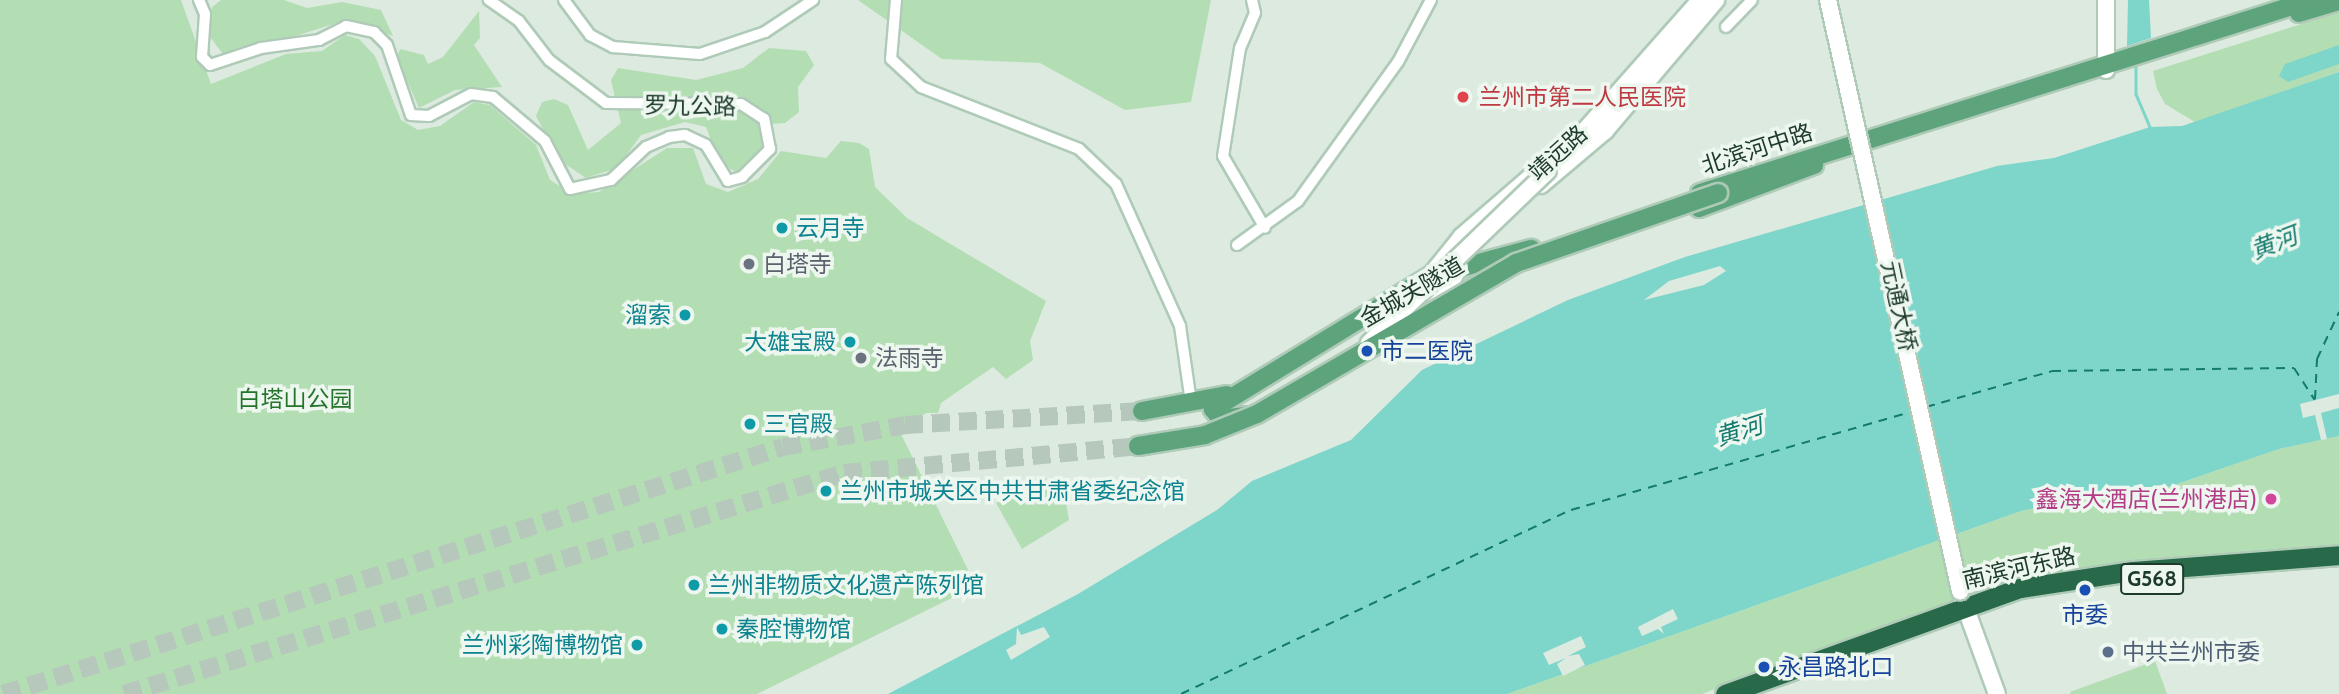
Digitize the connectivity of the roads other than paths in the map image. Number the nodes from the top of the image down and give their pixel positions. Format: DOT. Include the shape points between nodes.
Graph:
graph roads {
  1 [pos="199,0"];
  2 [pos="489,0"];
  3 [pos="564,0"];
  4 [pos="813,0"];
  5 [pos="898,0"];
  6 [pos="1252,0"];
  7 [pos="1431,0"];
  8 [pos="1700,0"];
  9 [pos="1716,0"];
  10 [pos="1752,0"];
  11 [pos="1828,0"];
  12 [pos="2106,0"];
  13 [pos="2311,0"];
  14 [pos="2339,1"];
  15 [pos="1726,27"];
  16 [pos="2148,53"];
  17 [pos="2104,66"];
  18 [pos="1627,99"];
  19 [pos="1814,165"];
  20 [pos="1265,228"];
  21 [pos="1237,245"];
  22 [pos="1456,269"];
  23 [pos="1430,276"];
  24 [pos="1435,304"];
  25 [pos="1367,345"];
  26 [pos="1240,390"];
  27 [pos="1191,402"];
  28 [pos="1142,411"];
  29 [pos="1139,446"];
  30 [pos="2339,555"];
  31 [pos="2339,563"];
  32 [pos="1964,603"];
  33 [pos="1725,694"];
  34 [pos="1746,694"];
  35 [pos="1997,694"];
  1 -- 2 [label="street, 罗九公路" via="205,14 201,50 210,65 261,48 319,40 346,26 373,32 387,45 411,115 429,116 471,94 493,97 545,141 570,189 611,180 646,147 669,137 685,135 706,145 728,181 742,177 770,149 764,119 741,104 606,103 550,60 519,20"];
  3 -- 4 [label="street" via="590,35 613,47 700,54 765,32"];
  5 -- 27 [label="street" via="888,46 891,59 913,81 967,110 1079,149 1116,184 1180,326"];
  6 -- 20 [label="street" via="1255,13 1240,48 1223,156"];
  7 -- 20 [label="street" via="1398,62 1298,201"];
  8 -- 23 [label="main road, 靖远路" via="1586,129 1462,236"];
  9 -- 18 [label="main road, 靖远路" via="1660,72"];
  10 -- 15 [label="street"];
  11 -- 32 [label="main road, 元通大桥, bridge"];
  12 -- 17 [label="main road"];
  13 -- 16 [label="main road, 北滨河中路"];
  14 -- 16 [label="main road, 北滨河中路"];
  16 -- 17 [label="main road, 北滨河中路"];
  17 -- 19 [label="main road, 北滨河中路"];
  17 -- 22 [label="main road, 北滨河中路"];
  18 -- 22 [label="main road, 靖远路" via="1605,131 1510,211"];
  18 -- 25 [label="main road, bridge"];
  19 -- 24 [label="main road" via="1786,181 1515,265"];
  19 -- 25 [label="main road, 金城关隧道, bridge" via="1516,263"];
  20 -- 21 [label="street"];
  22 -- 23 [label="main road, 北滨河中路"];
  22 -- 24 [label="main road, 靖远路"];
  23 -- 24 [label="main road"];
  23 -- 26 [label="main road, 北滨河中路" via="1285,369"];
  24 -- 26 [label="main road" via="1277,409 1217,417 1213,409"];
  25 -- 29 [label="main road, 金城关隧道, bridge" via="1257,414 1205,435"];
  26 -- 27 [label="main road"];
  27 -- 28 [label="main road"];
  30 -- 32 [label="highway, 南滨河东路 / G568" via="2064,580"];
  31 -- 32 [label="highway, 南滨河东路 / G568" via="2113,582"];
  32 -- 33 [label="highway, 南滨河东路 / G568"];
  32 -- 34 [label="highway, 南滨河东路 / G568"];
  32 -- 35 [label="main road, 元通大桥"];
}
